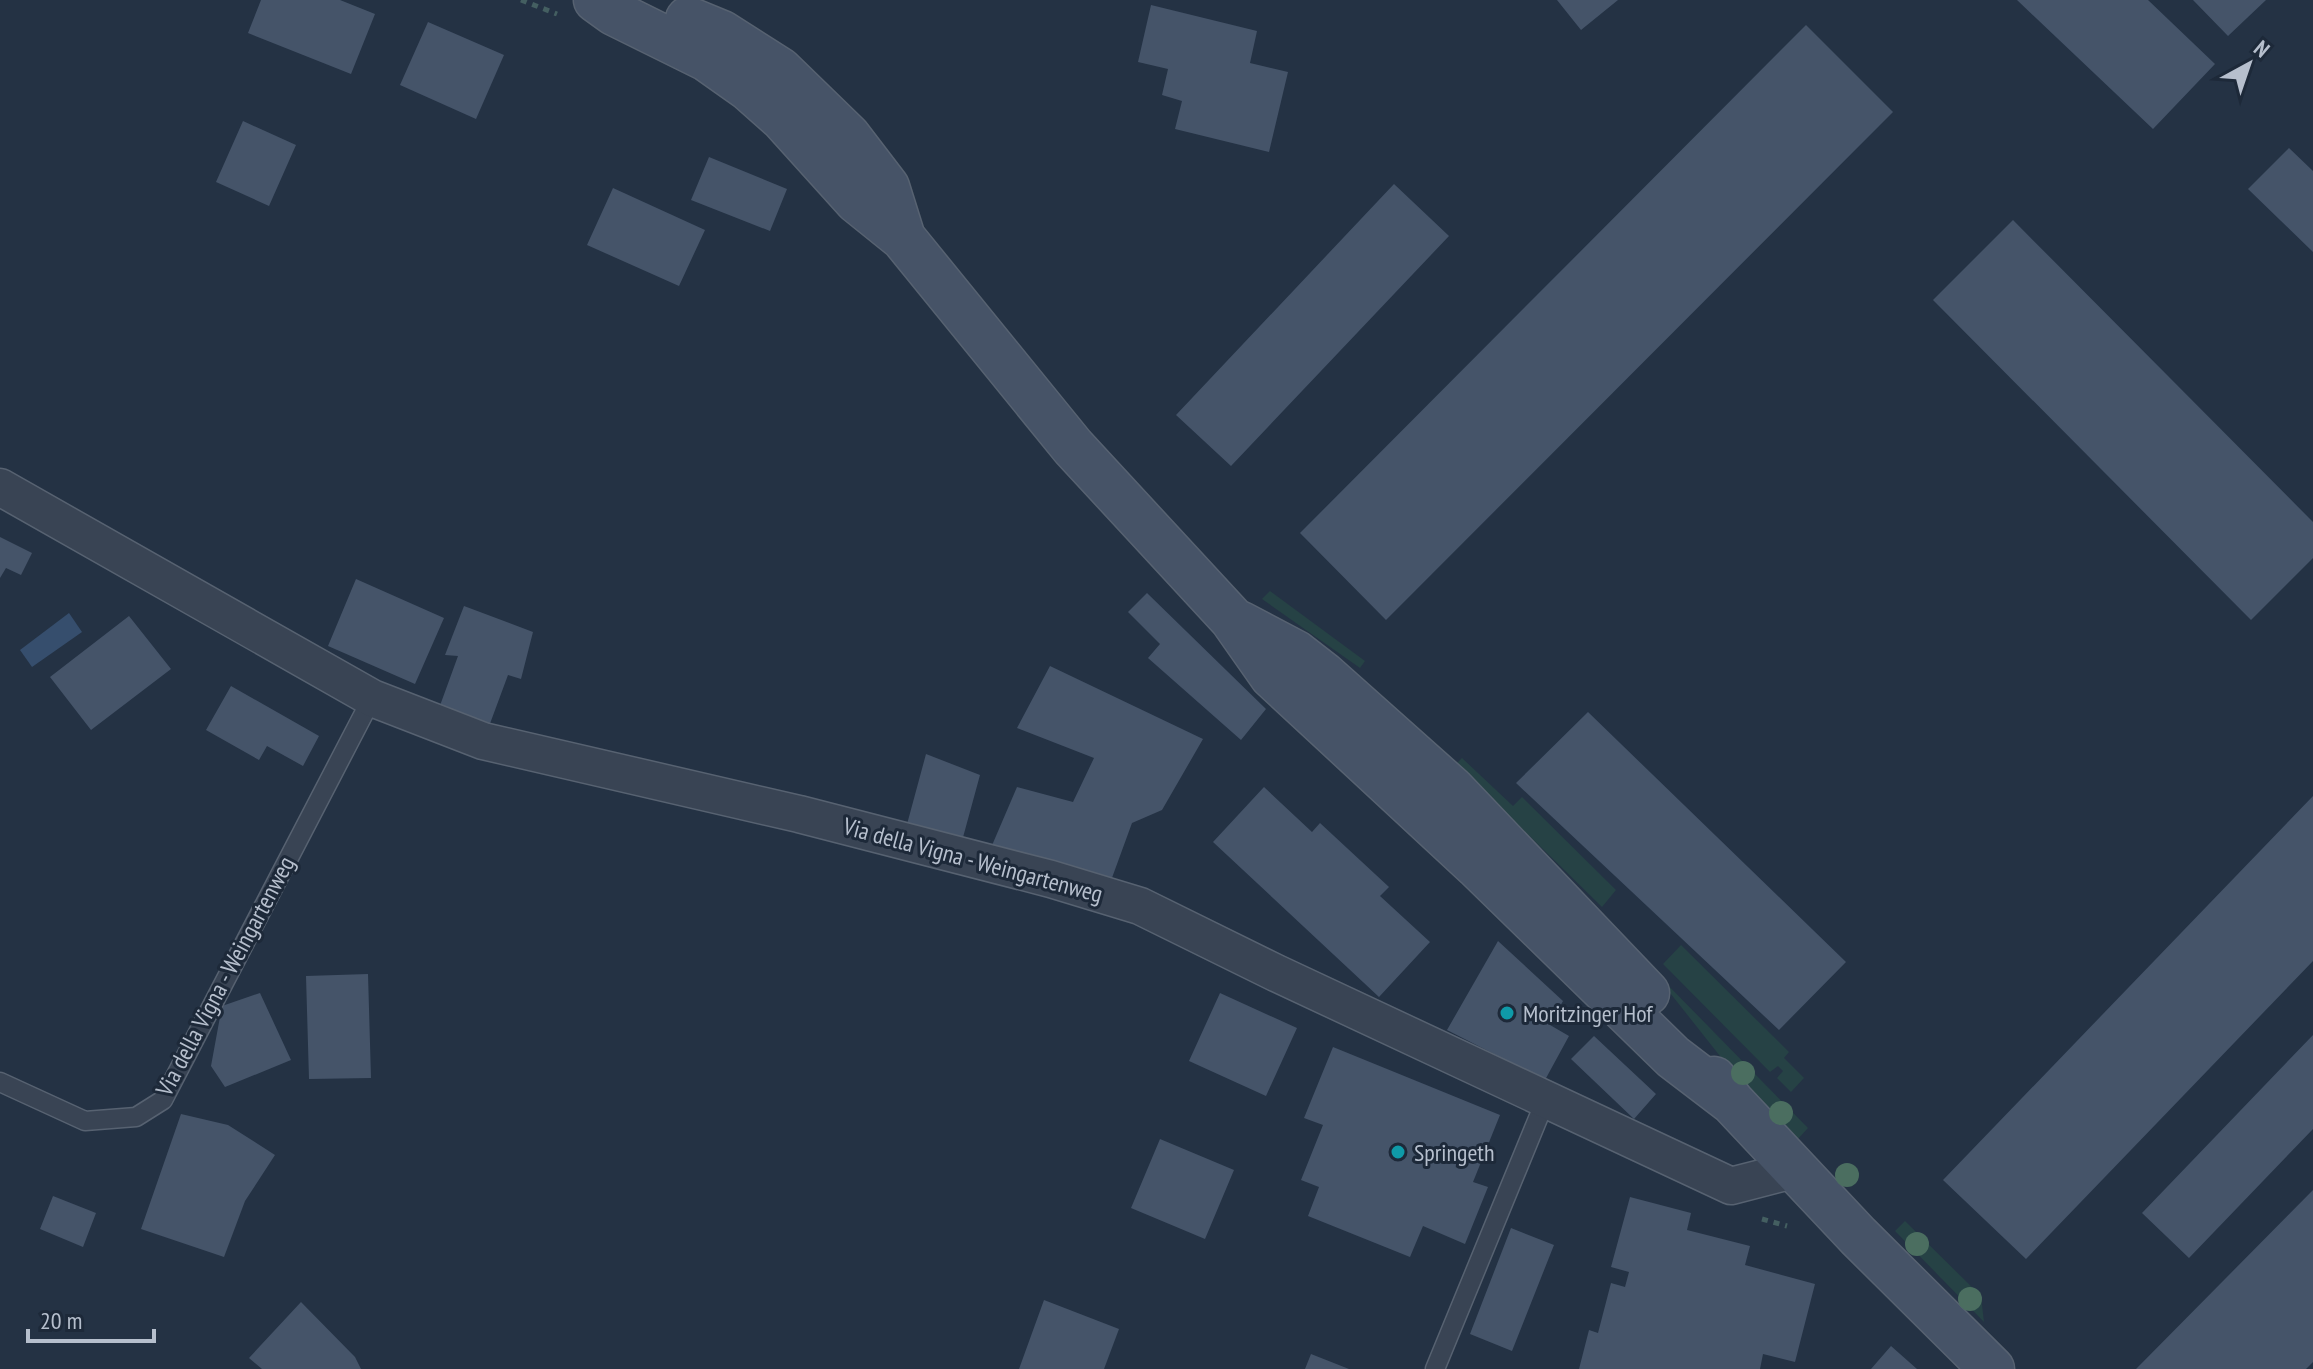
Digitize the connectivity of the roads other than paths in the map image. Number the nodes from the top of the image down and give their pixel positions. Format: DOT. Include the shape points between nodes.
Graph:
graph roads {
  1 [pos="596,0"];
  2 [pos="645,0"];
  3 [pos="903,238"];
  4 [pos="0,487"];
  5 [pos="372,698"];
  6 [pos="0,1082"];
  7 [pos="1546,1099"];
  8 [pos="1797,1169"];
  9 [pos="1435,1369"];
  10 [pos="1992,1369"];
  1 -- 3 [label="main road" via="707,59 748,88 857,201"];
  2 -- 3 [label="main road" via="722,33 780,70 848,136 887,187"];
  3 -- 8 [label="main road" via="1073,447 1232,619 1305,660 1452,789 1648,993 1732,1102"];
  4 -- 5 [label="street, Via della Vigna - Weingartenweg"];
  5 -- 6 [label="lane, Via della Vigna - Weingartenweg" via="163,1100 136,1117 85,1121"];
  5 -- 7 [label="street, Via della Vigna - Weingartenweg" via="483,741 799,814 1140,906"];
  7 -- 8 [label="street, Via della Vigna - Weingartenweg" via="1731,1186"];
  7 -- 9 [label="lane"];
  8 -- 10 [label="main road"];
}
